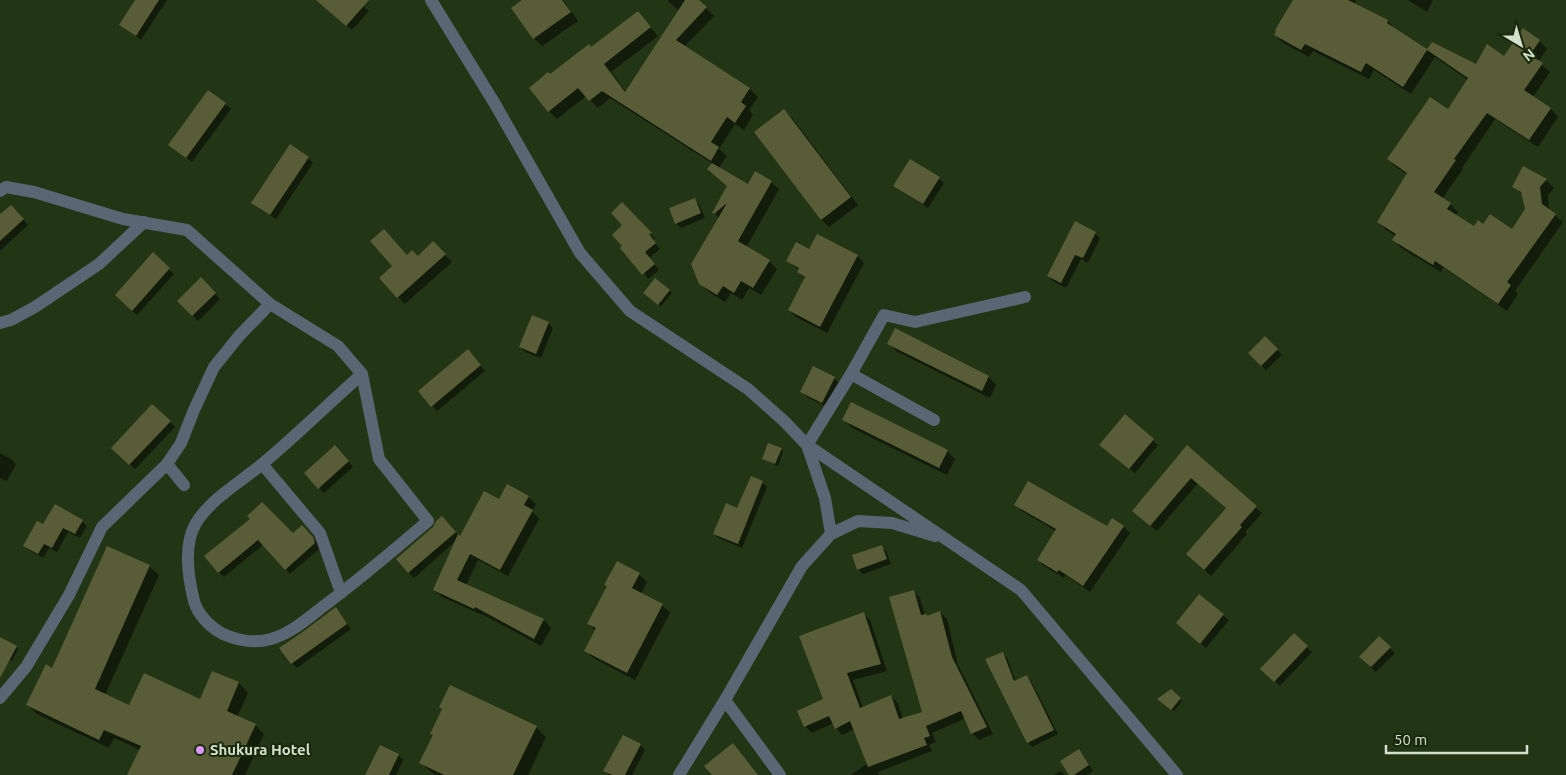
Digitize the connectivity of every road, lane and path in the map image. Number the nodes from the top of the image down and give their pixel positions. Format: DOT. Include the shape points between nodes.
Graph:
graph roads {
  1 [pos="431,0"];
  2 [pos="0,191"];
  3 [pos="144,222"];
  4 [pos="1025,297"];
  5 [pos="270,304"];
  6 [pos="0,323"];
  7 [pos="362,374"];
  8 [pos="851,374"];
  9 [pos="934,420"];
  10 [pos="807,445"];
  11 [pos="167,464"];
  12 [pos="262,464"];
  13 [pos="184,485"];
  14 [pos="831,534"];
  15 [pos="947,539"];
  16 [pos="341,594"];
  17 [pos="0,698"];
  18 [pos="725,700"];
  19 [pos="679,775"];
  20 [pos="780,775"];
  21 [pos="1177,775"];
  1 -- 10 [label="street" via="580,253 630,311 748,389"];
  2 -- 3 [label="street" via="6,187 34,192 123,220"];
  3 -- 5 [label="street" via="187,230"];
  3 -- 6 [label="street" via="99,264 36,307"];
  4 -- 8 [label="street" via="915,322 884,315"];
  5 -- 7 [label="street" via="338,346"];
  5 -- 11 [label="street" via="214,367 182,443"];
  7 -- 12 [label="street"];
  7 -- 16 [label="street" via="379,459 428,521"];
  8 -- 9 [label="street"];
  8 -- 10 [label="street"];
  10 -- 14 [label="street" via="825,498"];
  10 -- 15 [label="street"];
  11 -- 13 [label="street"];
  11 -- 17 [label="street" via="102,527 69,595 26,667"];
  12 -- 16 [label="street" via="320,533"];
  12 -- 16 [label="street" via="210,506 192,532 189,549 191,583 199,612 232,638 259,641 290,631"];
  14 -- 15 [label="street" via="858,521 883,522"];
  14 -- 18 [label="street" via="802,566"];
  15 -- 21 [label="street" via="1021,590"];
  18 -- 19 [label="street"];
  18 -- 20 [label="street"];
}
